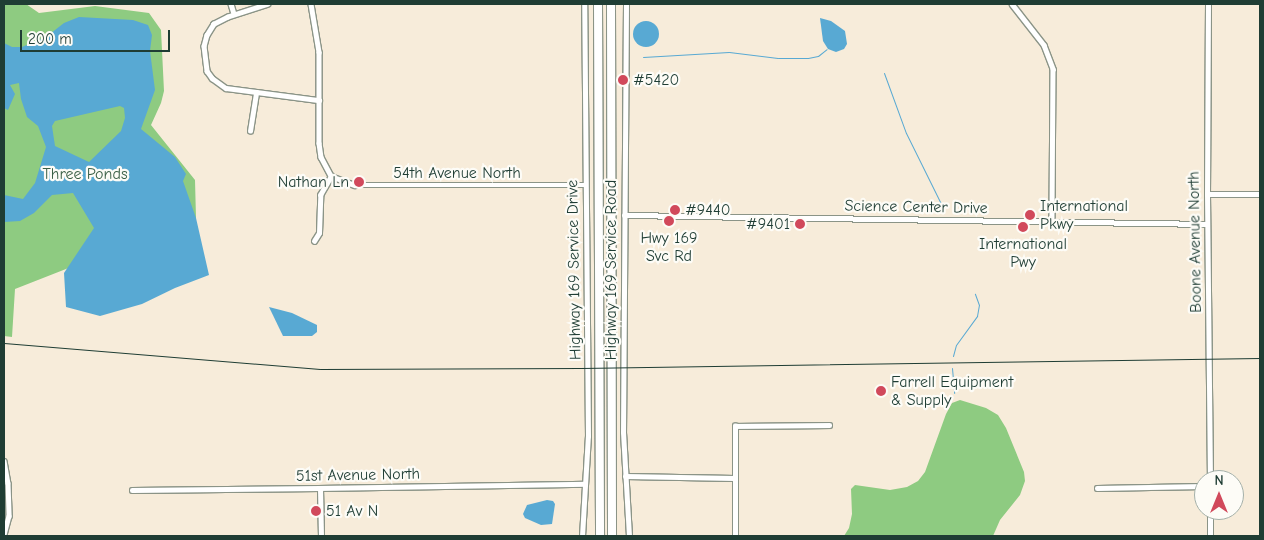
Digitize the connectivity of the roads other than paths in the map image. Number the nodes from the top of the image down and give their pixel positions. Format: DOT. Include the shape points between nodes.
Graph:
graph roads {
  1 [pos="231,4"];
  2 [pos="268,4"];
  3 [pos="311,4"];
  4 [pos="584,4"];
  5 [pos="598,4"];
  6 [pos="611,4"];
  7 [pos="626,4"];
  8 [pos="1012,4"];
  9 [pos="1208,4"];
  10 [pos="234,14"];
  11 [pos="256,92"];
  12 [pos="319,100"];
  13 [pos="250,131"];
  14 [pos="331,176"];
  15 [pos="585,185"];
  16 [pos="1207,194"];
  17 [pos="1260,194"];
  18 [pos="624,215"];
  19 [pos="1052,222"];
  20 [pos="1207,224"];
  21 [pos="314,241"];
  22 [pos="829,425"];
  23 [pos="4,461"];
  24 [pos="1210,470"];
  25 [pos="625,476"];
  26 [pos="734,478"];
  27 [pos="585,484"];
  28 [pos="1194,486"];
  29 [pos="320,488"];
  30 [pos="1097,488"];
  31 [pos="132,490"];
  32 [pos="1210,520"];
  33 [pos="4,535"];
  34 [pos="612,535"];
  35 [pos="321,536"];
  36 [pos="582,536"];
  37 [pos="598,536"];
  38 [pos="629,536"];
  39 [pos="734,536"];
  40 [pos="1210,536"];
  1 -- 10 [label="street"];
  2 -- 10 [label="street"];
  3 -- 12 [label="street" via="318,35"];
  4 -- 15 [label="street, Highway 169 Service Drive"];
  5 -- 37 [label="highway"];
  6 -- 34 [label="highway"];
  7 -- 18 [label="street, Highway 169 Service Road"];
  8 -- 19 [label="street" via="1044,45 1053,69"];
  9 -- 16 [label="street, Boone Avenue North"];
  10 -- 11 [label="street" via="220,20 210,30 204,46 205,65 212,78 226,88"];
  11 -- 12 [label="street"];
  11 -- 13 [label="street"];
  12 -- 14 [label="street" via="321,157"];
  14 -- 15 [label="street, 54th Avenue North" via="354,185"];
  14 -- 21 [label="street" via="320,195 319,233"];
  15 -- 27 [label="street, Highway 169 Service Drive" via="588,370"];
  16 -- 17 [label="street"];
  16 -- 20 [label="street, Boone Avenue North"];
  18 -- 19 [label="street, Science Center Drive"];
  18 -- 25 [label="street, Highway 169 Service Road"];
  19 -- 20 [label="street, Science Center Drive"];
  20 -- 24 [label="street, Boone Avenue North"];
  22 -- 26 [label="street" via="735,426"];
  23 -- 33 [label="street" via="9,516"];
  25 -- 26 [label="street"];
  25 -- 38 [label="street, Highway 169 Service Road"];
  26 -- 39 [label="street"];
  27 -- 29 [label="street, 51st Avenue North"];
  27 -- 36 [label="street, Highway 169 Service Drive"];
  28 -- 30 [label="street"];
  29 -- 31 [label="street, 51st Avenue North"];
  29 -- 35 [label="street"];
  32 -- 40 [label="street"];
}
